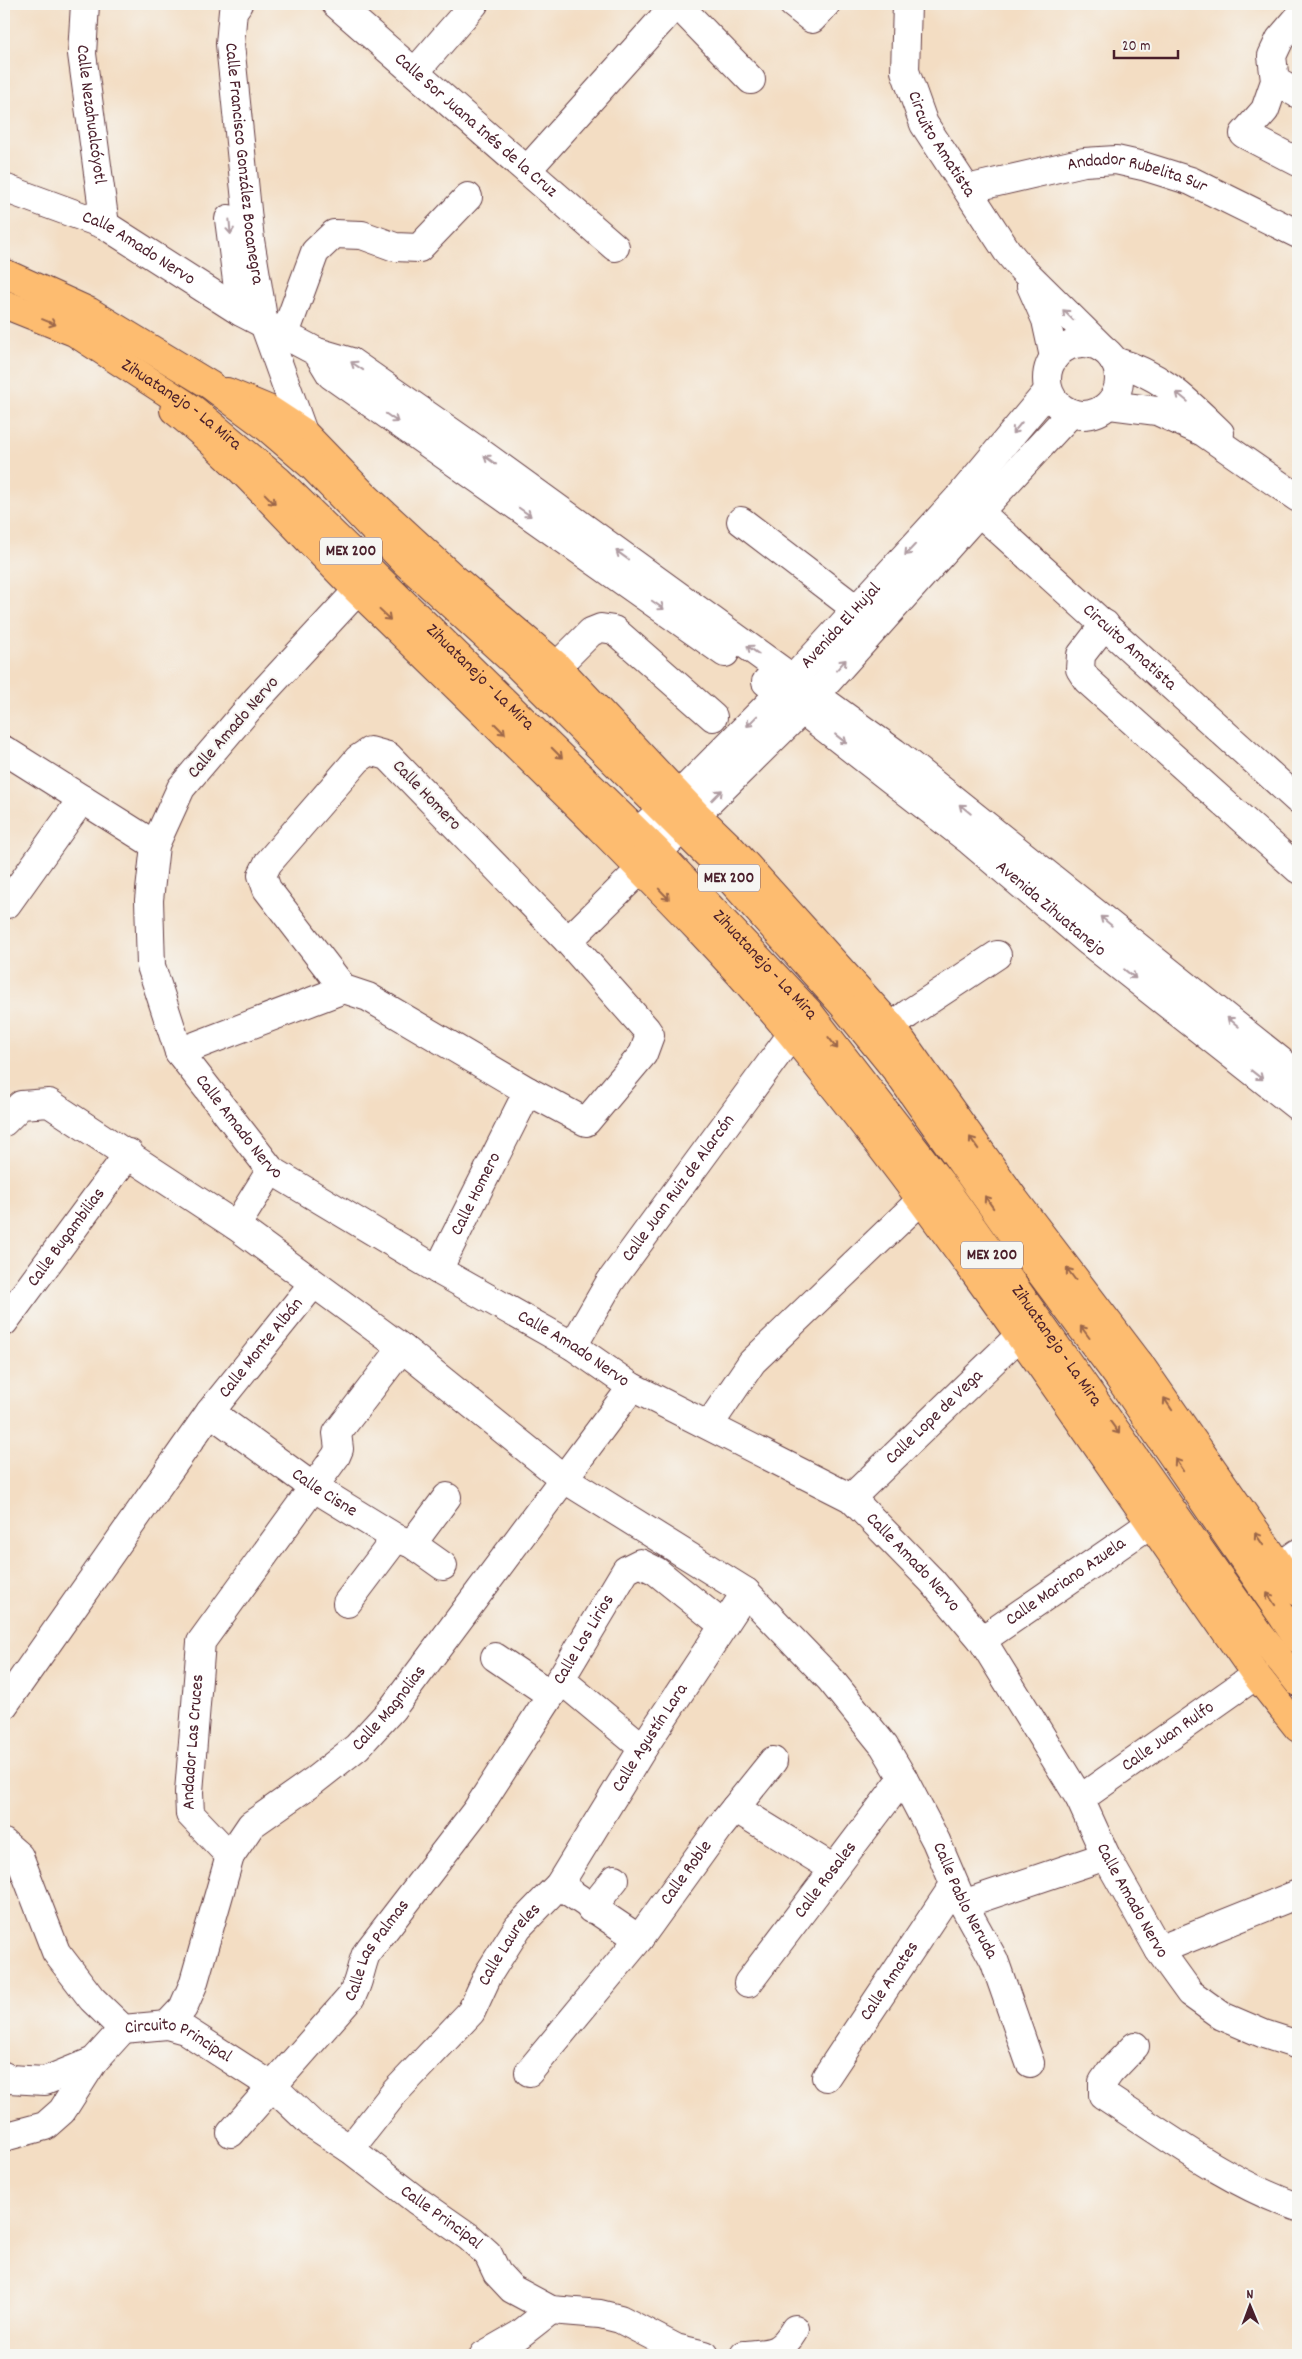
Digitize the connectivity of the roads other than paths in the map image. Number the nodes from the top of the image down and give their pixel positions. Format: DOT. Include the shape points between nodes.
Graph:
graph roads {
  1 [pos="85,4"];
  2 [pos="216,4"];
  3 [pos="238,4"];
  4 [pos="336,4"];
  5 [pos="474,4"];
  6 [pos="676,4"];
  7 [pos="907,4"];
  8 [pos="1298,18"];
  9 [pos="415,72"];
  10 [pos="751,80"];
  11 [pos="1274,81"];
  12 [pos="1298,94"];
  13 [pos="1298,162"];
  14 [pos="527,170"];
  15 [pos="4,188"];
  16 [pos="968,189"];
  17 [pos="468,197"];
  18 [pos="105,225"];
  19 [pos="1298,234"];
  20 [pos="615,248"];
  21 [pos="1022,269"];
  22 [pos="4,273"];
  23 [pos="4,304"];
  24 [pos="263,323"];
  25 [pos="74,332"];
  26 [pos="317,352"];
  27 [pos="1109,355"];
  28 [pos="1054,357"];
  29 [pos="210,385"];
  30 [pos="1048,391"];
  31 [pos="1110,405"];
  32 [pos="1071,413"];
  33 [pos="303,432"];
  34 [pos="1255,467"];
  35 [pos="1298,498"];
  36 [pos="970,503"];
  37 [pos="741,521"];
  38 [pos="358,590"];
  39 [pos="856,609"];
  40 [pos="1105,624"];
  41 [pos="557,666"];
  42 [pos="798,693"];
  43 [pos="713,717"];
  44 [pos="4,750"];
  45 [pos="82,799"];
  46 [pos="1298,800"];
  47 [pos="680,812"];
  48 [pos="979,834"];
  49 [pos="628,840"];
  50 [pos="155,845"];
  51 [pos="649,861"];
  52 [pos="1298,869"];
  53 [pos="7,904"];
  54 [pos="568,941"];
  55 [pos="997,955"];
  56 [pos="344,990"];
  57 [pos="892,1028"];
  58 [pos="792,1034"];
  59 [pos="179,1052"];
  60 [pos="1298,1074"];
  61 [pos="528,1091"];
  62 [pos="1298,1107"];
  63 [pos="12,1114"];
  64 [pos="129,1154"];
  65 [pos="271,1170"];
  66 [pos="922,1200"];
  67 [pos="236,1226"];
  68 [pos="438,1270"];
  69 [pos="313,1284"];
  70 [pos="4,1322"];
  71 [pos="1019,1336"];
  72 [pos="573,1346"];
  73 [pos="402,1348"];
  74 [pos="1129,1370"];
  75 [pos="632,1387"];
  76 [pos="210,1412"];
  77 [pos="709,1425"];
  78 [pos="563,1478"];
  79 [pos="314,1487"];
  80 [pos="447,1497"];
  81 [pos="851,1498"];
  82 [pos="1150,1524"];
  83 [pos="404,1541"];
  84 [pos="1288,1560"];
  85 [pos="443,1566"];
  86 [pos="746,1592"];
  87 [pos="1298,1592"];
  88 [pos="347,1603"];
  89 [pos="724,1625"];
  90 [pos="1298,1639"];
  91 [pos="982,1640"];
  92 [pos="495,1657"];
  93 [pos="1256,1675"];
  94 [pos="1298,1682"];
  95 [pos="555,1687"];
  96 [pos="4,1706"];
  97 [pos="1298,1728"];
  98 [pos="643,1748"];
  99 [pos="773,1761"];
  100 [pos="903,1778"];
  101 [pos="1080,1799"];
  102 [pos="735,1808"];
  103 [pos="476,1811"];
  104 [pos="4,1843"];
  105 [pos="230,1856"];
  106 [pos="1106,1856"];
  107 [pos="834,1869"];
  108 [pos="615,1880"];
  109 [pos="559,1885"];
  110 [pos="958,1894"];
  111 [pos="1298,1894"];
  112 [pos="591,1908"];
  113 [pos="639,1939"];
  114 [pos="1158,1950"];
  115 [pos="748,1984"];
  116 [pos="167,2025"];
  117 [pos="123,2029"];
  118 [pos="1298,2045"];
  119 [pos="1135,2046"];
  120 [pos="94,2061"];
  121 [pos="1030,2063"];
  122 [pos="529,2072"];
  123 [pos="4,2076"];
  124 [pos="826,2077"];
  125 [pos="272,2086"];
  126 [pos="312,2124"];
  127 [pos="231,2133"];
  128 [pos="4,2137"];
  129 [pos="350,2149"];
  130 [pos="1298,2207"];
  131 [pos="551,2310"];
  132 [pos="796,2329"];
  133 [pos="676,2351"];
  134 [pos="484,2355"];
  135 [pos="705,2355"];
  136 [pos="744,2355"];
  1 -- 18 [label="street, Calle Nezahualcóyotl" via="82,54"];
  2 -- 24 [label="street, Calle Francisco González Bocanegra, one-way" via="213,33 231,245"];
  3 -- 24 [label="street, Calle Francisco González Bocanegra" via="233,11 230,44 250,240"];
  4 -- 9 [label="street, Calle Sor Juana Inés de la Cruz"];
  5 -- 9 [label="street"];
  6 -- 10 [label="street"];
  6 -- 14 [label="street"];
  7 -- 16 [label="street, Circuito Amatista" via="905,71 924,124"];
  8 -- 11 [label="street" via="1280,39 1272,56"];
  9 -- 14 [label="street, Calle Sor Juana Inés de la Cruz"];
  11 -- 12 [label="street"];
  11 -- 13 [label="street" via="1265,110 1244,134"];
  14 -- 20 [label="street, Calle Sor Juana Inés de la Cruz"];
  15 -- 18 [label="street, Calle Amado Nervo"];
  16 -- 19 [label="street, Andador Rubelita Sur" via="1084,162 1116,160 1191,181"];
  16 -- 21 [label="street, Circuito Amatista"];
  17 -- 24 [label="street" via="419,248 395,247 362,235 334,234 315,252"];
  18 -- 24 [label="street, Calle Amado Nervo"];
  27 -- 21 [label="street, Circuito Amatista, one-way"];
  21 -- 28 [label="street, Circuito Amatista" via="1046,320"];
  22 -- 29 [label="main road, Zihuatanejo - La Mira / MEX 200" via="90,312"];
  23 -- 25 [label="main road, Zihuatanejo - La Mira / MEX 200, one-way"];
  24 -- 26 [label="street, Calle Amado Nervo"];
  24 -- 33 [label="street"];
  25 -- 38 [label="main road, one-way" via="179,414 251,479"];
  25 -- 49 [label="main road, Zihuatanejo - La Mira / MEX 200, one-way" via="194,410 278,480"];
  26 -- 42 [label="street, Avenida Zihuatanejo" via="351,362"];
  27 -- 28 [label="street" via="1086,343 1068,346"];
  27 -- 31 [label="street" via="1119,374 1118,387"];
  34 -- 27 [label="street, Circuito Amatista, one-way" via="1164,383"];
  28 -- 30 [label="street" via="1047,373"];
  29 -- 33 [label="main road" via="268,409"];
  29 -- 47 [label="main road, Zihuatanejo - La Mira / MEX 200" via="314,468 407,564"];
  30 -- 32 [label="street" via="1057,404"];
  30 -- 36 [label="street, Avenida El Hujal, one-way"];
  31 -- 32 [label="street" via="1087,415"];
  31 -- 34 [label="street, Circuito Amatista" via="1157,411 1203,432"];
  32 -- 36 [label="street, Avenida El Hujal"];
  33 -- 41 [label="main road" via="363,494 448,573"];
  34 -- 35 [label="street, Circuito Amatista"];
  36 -- 39 [label="street, Avenida El Hujal, one-way"];
  36 -- 40 [label="street, Circuito Amatista"];
  42 -- 36 [label="street, Avenida El Hujal, one-way"];
  37 -- 39 [label="street"];
  38 -- 49 [label="main road, one-way"];
  38 -- 50 [label="street, Calle Amado Nervo" via="256,700 181,788"];
  39 -- 42 [label="street, Avenida El Hujal"];
  40 -- 46 [label="street, Circuito Amatista"];
  40 -- 52 [label="street" via="1081,655 1080,669 1087,680"];
  41 -- 43 [label="street" via="591,632 601,628 614,630"];
  41 -- 47 [label="main road"];
  42 -- 47 [label="street, Avenida El Hujal"];
  42 -- 48 [label="street, Avenida Zihuatanejo"];
  44 -- 45 [label="street"];
  45 -- 50 [label="street"];
  45 -- 53 [label="street"];
  47 -- 49 [label="street, Avenida El Hujal"];
  47 -- 51 [label="street, Avenida El Hujal"];
  47 -- 57 [label="main road" via="730,847"];
  74 -- 47 [label="main road, Zihuatanejo - La Mira / MEX 200, one-way" via="1019,1244 895,1069 843,1004 710,857"];
  60 -- 48 [label="street, Avenida Zihuatanejo, one-way"];
  48 -- 62 [label="street, Avenida Zihuatanejo, one-way" via="1089,942"];
  49 -- 51 [label="main road, Zihuatanejo - La Mira / MEX 200"];
  50 -- 59 [label="street, Calle Amado Nervo" via="149,900 151,966"];
  51 -- 54 [label="street, Avenida El Hujal"];
  51 -- 58 [label="main road, one-way" via="714,946"];
  51 -- 94 [label="main road, Zihuatanejo - La Mira / MEX 200, one-way" via="808,1011 944,1187 1261,1636"];
  54 -- 56 [label="street, Calle Homero" via="388,756 370,751 358,759 268,863 262,875 267,889"];
  54 -- 61 [label="street, Calle Homero" via="650,1035 643,1054 586,1122"];
  55 -- 57 [label="street"];
  56 -- 59 [label="street"];
  56 -- 61 [label="street, Calle Homero" via="368,997"];
  74 -- 57 [label="main road, one-way" via="1015,1200"];
  58 -- 66 [label="main road"];
  58 -- 72 [label="street, Calle Juan Ruiz de Alarcón" via="610,1282"];
  59 -- 65 [label="street, Calle Amado Nervo"];
  61 -- 68 [label="street, Calle Homero"];
  63 -- 64 [label="street, Calle Pablo Neruda" via="49,1103"];
  64 -- 67 [label="street, Calle Pablo Neruda"];
  64 -- 70 [label="street, Calle Bugambilias"];
  65 -- 67 [label="street"];
  65 -- 68 [label="street, Calle Amado Nervo"];
  66 -- 71 [label="main road"];
  66 -- 77 [label="street" via="752,1362"];
  67 -- 69 [label="street, Calle Pablo Neruda"];
  68 -- 72 [label="street, Calle Amado Nervo"];
  69 -- 73 [label="street, Calle Pablo Neruda"];
  69 -- 76 [label="street, Calle Monte Albán"];
  71 -- 81 [label="street, Calle Lope de Vega"];
  71 -- 82 [label="main road"];
  72 -- 75 [label="street, Calle Amado Nervo"];
  73 -- 78 [label="street, Calle Pablo Neruda"];
  73 -- 79 [label="street" via="337,1433 339,1449"];
  84 -- 74 [label="main road, one-way"];
  90 -- 74 [label="main road, Zihuatanejo - La Mira / MEX 200, one-way"];
  75 -- 77 [label="street, Calle Amado Nervo"];
  75 -- 78 [label="street, Calle Magnolias"];
  76 -- 79 [label="street, Calle Cisne"];
  76 -- 96 [label="street, Calle Monte Albán"];
  77 -- 81 [label="street, Calle Amado Nervo"];
  78 -- 86 [label="street, Calle Pablo Neruda"];
  78 -- 105 [label="street, Calle Magnolias" via="392,1709 357,1748 251,1824"];
  79 -- 83 [label="street, Calle Cisne"];
  79 -- 105 [label="street, Andador Las Cruces" via="201,1642 190,1814"];
  80 -- 83 [label="street"];
  81 -- 91 [label="street, Calle Amado Nervo" via="932,1581"];
  82 -- 91 [label="street, Calle Mariano Azuela"];
  82 -- 93 [label="main road"];
  83 -- 85 [label="street, Calle Cisne"];
  83 -- 88 [label="street"];
  84 -- 87 [label="main road"];
  86 -- 89 [label="street, Calle Agustín Lara"];
  86 -- 100 [label="street, Calle Pablo Neruda" via="830,1679 884,1746"];
  89 -- 95 [label="street, Calle Los Lirios" via="656,1571 640,1563 626,1570"];
  89 -- 98 [label="street, Calle Agustín Lara"];
  91 -- 101 [label="street, Calle Amado Nervo"];
  92 -- 95 [label="street"];
  93 -- 97 [label="main road"];
  93 -- 101 [label="street, Calle Juan Rulfo"];
  95 -- 98 [label="street"];
  95 -- 103 [label="street, Calle Los Lirios"];
  98 -- 109 [label="street, Calle Agustín Lara"];
  99 -- 102 [label="street, Calle Roble"];
  100 -- 107 [label="street, Calle Rosales"];
  100 -- 110 [label="street, Calle Pablo Neruda" via="936,1841"];
  101 -- 106 [label="street, Calle Amado Nervo"];
  102 -- 107 [label="street"];
  102 -- 113 [label="street, Calle Roble"];
  103 -- 125 [label="street, Calle Las Palmas" via="366,1954 358,1985 351,1997"];
  104 -- 117 [label="street, Circuito Principal" via="19,1856 56,1952 92,2000"];
  105 -- 116 [label="street, Calle Magnolias" via="193,1985 183,2008"];
  106 -- 110 [label="street"];
  106 -- 114 [label="street, Calle Amado Nervo"];
  107 -- 115 [label="street, Calle Rosales"];
  108 -- 112 [label="street"];
  109 -- 112 [label="street"];
  109 -- 129 [label="street, Calle Laureles" via="518,1927 489,1973 471,2012 395,2092"];
  110 -- 121 [label="street, Calle Pablo Neruda" via="994,1960"];
  110 -- 124 [label="street, Calle Amates"];
  111 -- 114 [label="street"];
  112 -- 113 [label="street"];
  113 -- 122 [label="street, Calle Roble"];
  114 -- 118 [label="street, Calle Amado Nervo" via="1190,1993 1222,2016"];
  116 -- 117 [label="street, Circuito Principal"];
  116 -- 125 [label="street, Circuito Principal" via="185,2030"];
  117 -- 120 [label="street"];
  119 -- 130 [label="street" via="1103,2082 1103,2095 1206,2161 1250,2186"];
  120 -- 123 [label="street" via="45,2082"];
  120 -- 128 [label="street" via="62,2111 45,2126"];
  125 -- 126 [label="street, Circuito Principal"];
  125 -- 127 [label="street, Calle Las Palmas"];
  126 -- 129 [label="street, Calle Principal"];
  129 -- 131 [label="street, Calle Principal" via="470,2237 488,2254 497,2273 512,2289"];
  131 -- 133 [label="street, Calle Principal" via="620,2319"];
  131 -- 134 [label="street" via="519,2335"];
  132 -- 136 [label="street" via="785,2345 774,2352"];
  133 -- 135 [label="street, Calle Principal"];
}
